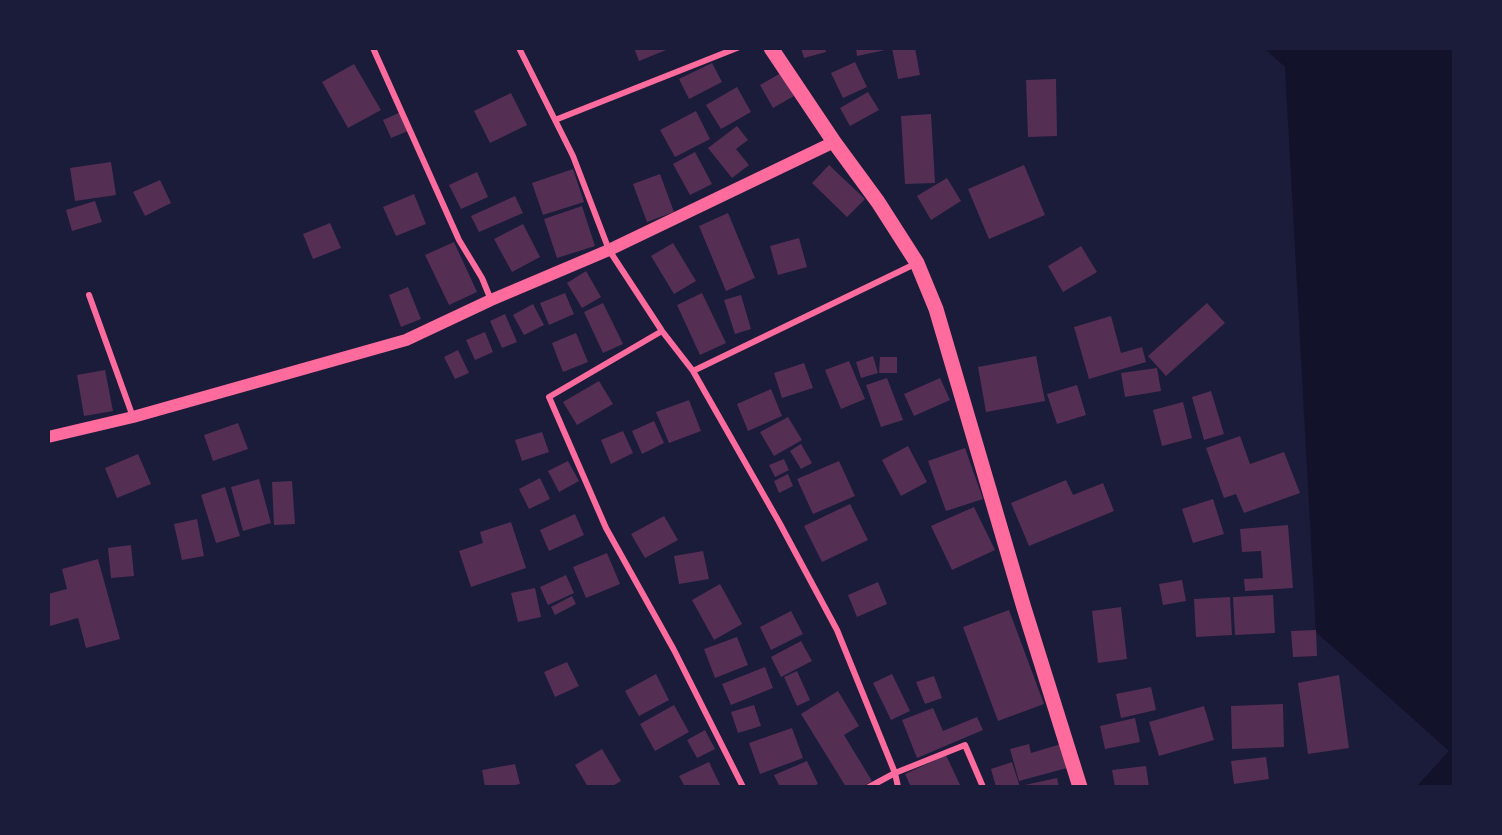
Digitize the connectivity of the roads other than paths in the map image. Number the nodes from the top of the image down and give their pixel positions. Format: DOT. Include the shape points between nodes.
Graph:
graph roads {
  1 [pos="373,48"];
  2 [pos="519,48"];
  3 [pos="737,48"];
  4 [pos="771,48"];
  5 [pos="555,120"];
  6 [pos="834,142"];
  7 [pos="609,250"];
  8 [pos="917,263"];
  9 [pos="89,295"];
  10 [pos="490,300"];
  11 [pos="662,331"];
  12 [pos="693,371"];
  13 [pos="133,417"];
  14 [pos="48,437"];
  15 [pos="896,773"];
  16 [pos="742,787"];
  17 [pos="869,787"];
  18 [pos="898,787"];
  19 [pos="983,787"];
  20 [pos="1080,787"];
  1 -- 10 [label="street"];
  2 -- 5 [label="street"];
  3 -- 5 [label="street"];
  4 -- 6 [label="main road"];
  5 -- 7 [label="street"];
  6 -- 7 [label="main road"];
  6 -- 8 [label="main road"];
  7 -- 10 [label="main road"];
  7 -- 11 [label="street"];
  8 -- 12 [label="street"];
  8 -- 20 [label="main road" via="936,309"];
  9 -- 13 [label="street"];
  10 -- 13 [label="main road" via="406,340"];
  11 -- 12 [label="street"];
  11 -- 16 [label="street" via="549,397 606,528 674,650"];
  12 -- 15 [label="street" via="837,630"];
  13 -- 14 [label="main road"];
  15 -- 17 [label="street"];
  15 -- 18 [label="street"];
  15 -- 19 [label="street" via="965,745"];
}
